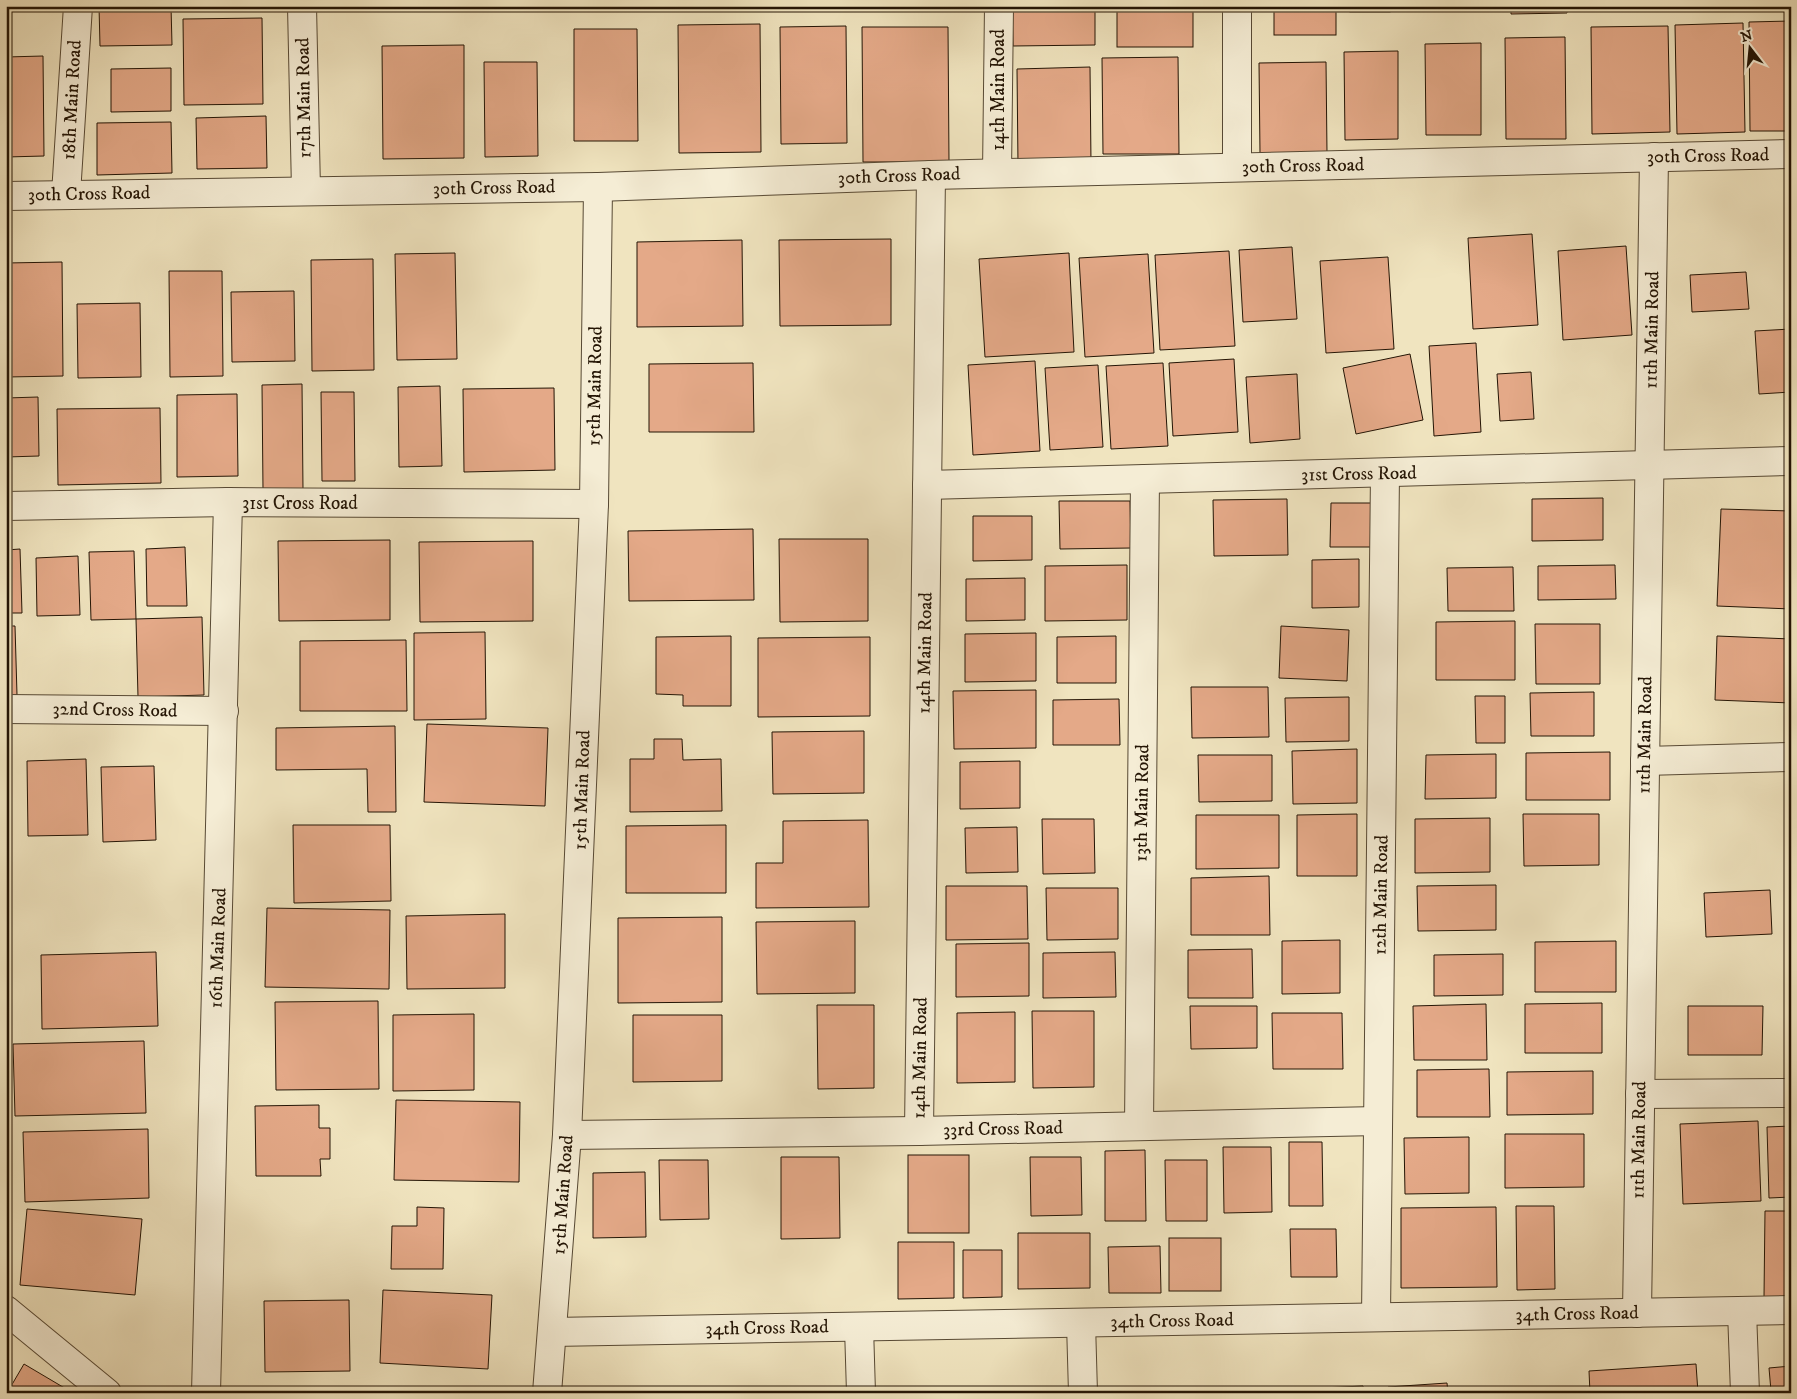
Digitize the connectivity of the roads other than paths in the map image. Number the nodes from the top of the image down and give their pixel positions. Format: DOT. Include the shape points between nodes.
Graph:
graph roads {
  1 [pos="78,6"];
  2 [pos="302,6"];
  3 [pos="998,6"];
  4 [pos="1237,6"];
  5 [pos="1791,154"];
  6 [pos="1654,157"];
  7 [pos="1237,167"];
  8 [pos="998,173"];
  9 [pos="931,175"];
  10 [pos="598,187"];
  11 [pos="306,190"];
  12 [pos="66,194"];
  13 [pos="6,196"];
  14 [pos="1791,461"];
  15 [pos="1649,466"];
  16 [pos="1385,474"];
  17 [pos="1145,479"];
  18 [pos="927,485"];
  19 [pos="228,502"];
  20 [pos="594,504"];
  21 [pos="6,506"];
  22 [pos="6,709"];
  23 [pos="224,711"];
  24 [pos="1791,757"];
  25 [pos="1645,761"];
  26 [pos="1791,1093"];
  27 [pos="1640,1094"];
  28 [pos="1378,1121"];
  29 [pos="1138,1126"];
  30 [pos="920,1131"];
  31 [pos="567,1135"];
  32 [pos="6,1310"];
  33 [pos="1791,1310"];
  34 [pos="1742,1311"];
  35 [pos="1637,1313"];
  36 [pos="1376,1318"];
  37 [pos="1081,1323"];
  38 [pos="859,1327"];
  39 [pos="552,1332"];
  40 [pos="107,1393"];
  41 [pos="206,1393"];
  42 [pos="547,1393"];
  43 [pos="861,1393"];
  44 [pos="1083,1393"];
  45 [pos="1744,1393"];
  1 -- 12 [label="street, 18th Main Road"];
  2 -- 11 [label="street, 17th Main Road"];
  3 -- 8 [label="street, 14th Main Road"];
  4 -- 7 [label="street"];
  5 -- 6 [label="street, 30th Cross Road"];
  6 -- 7 [label="street, 30th Cross Road"];
  6 -- 15 [label="street, 11th Main Road"];
  7 -- 8 [label="street, 30th Cross Road"];
  8 -- 9 [label="street, 30th Cross Road"];
  9 -- 10 [label="street, 30th Cross Road"];
  9 -- 18 [label="street, 14th Main Road"];
  10 -- 11 [label="street, 30th Cross Road"];
  10 -- 20 [label="street, 15th Main Road"];
  11 -- 12 [label="street, 30th Cross Road"];
  12 -- 13 [label="street, 30th Cross Road"];
  14 -- 15 [label="street, 31st Cross Road"];
  15 -- 16 [label="street, 31st Cross Road"];
  15 -- 25 [label="street, 11th Main Road"];
  16 -- 17 [label="street, 31st Cross Road"];
  16 -- 28 [label="street, 12th Main Road"];
  17 -- 18 [label="street, 31st Cross Road"];
  17 -- 29 [label="street, 13th Main Road"];
  18 -- 30 [label="street, 14th Main Road"];
  19 -- 20 [label="street, 31st Cross Road"];
  19 -- 21 [label="street, 31st Cross Road"];
  19 -- 23 [label="street, 16th Main Road"];
  20 -- 31 [label="street, 15th Main Road"];
  22 -- 23 [label="street, 32nd Cross Road"];
  23 -- 41 [label="street, 16th Main Road"];
  24 -- 25 [label="street"];
  25 -- 27 [label="street, 11th Main Road"];
  26 -- 27 [label="street"];
  27 -- 35 [label="street, 11th Main Road"];
  28 -- 29 [label="street, 33rd Cross Road"];
  28 -- 36 [label="street, 12th Main Road"];
  29 -- 30 [label="street, 33rd Cross Road"];
  30 -- 31 [label="street, 33rd Cross Road"];
  31 -- 39 [label="street, 15th Main Road"];
  32 -- 40 [label="street"];
  33 -- 34 [label="street, 34th Cross Road"];
  34 -- 35 [label="street, 34th Cross Road"];
  34 -- 45 [label="street"];
  35 -- 36 [label="street, 34th Cross Road"];
  36 -- 37 [label="street, 34th Cross Road"];
  37 -- 38 [label="street, 34th Cross Road"];
  37 -- 44 [label="street"];
  38 -- 39 [label="street, 34th Cross Road"];
  38 -- 43 [label="street"];
  39 -- 42 [label="street, 15th Main Road"];
}
